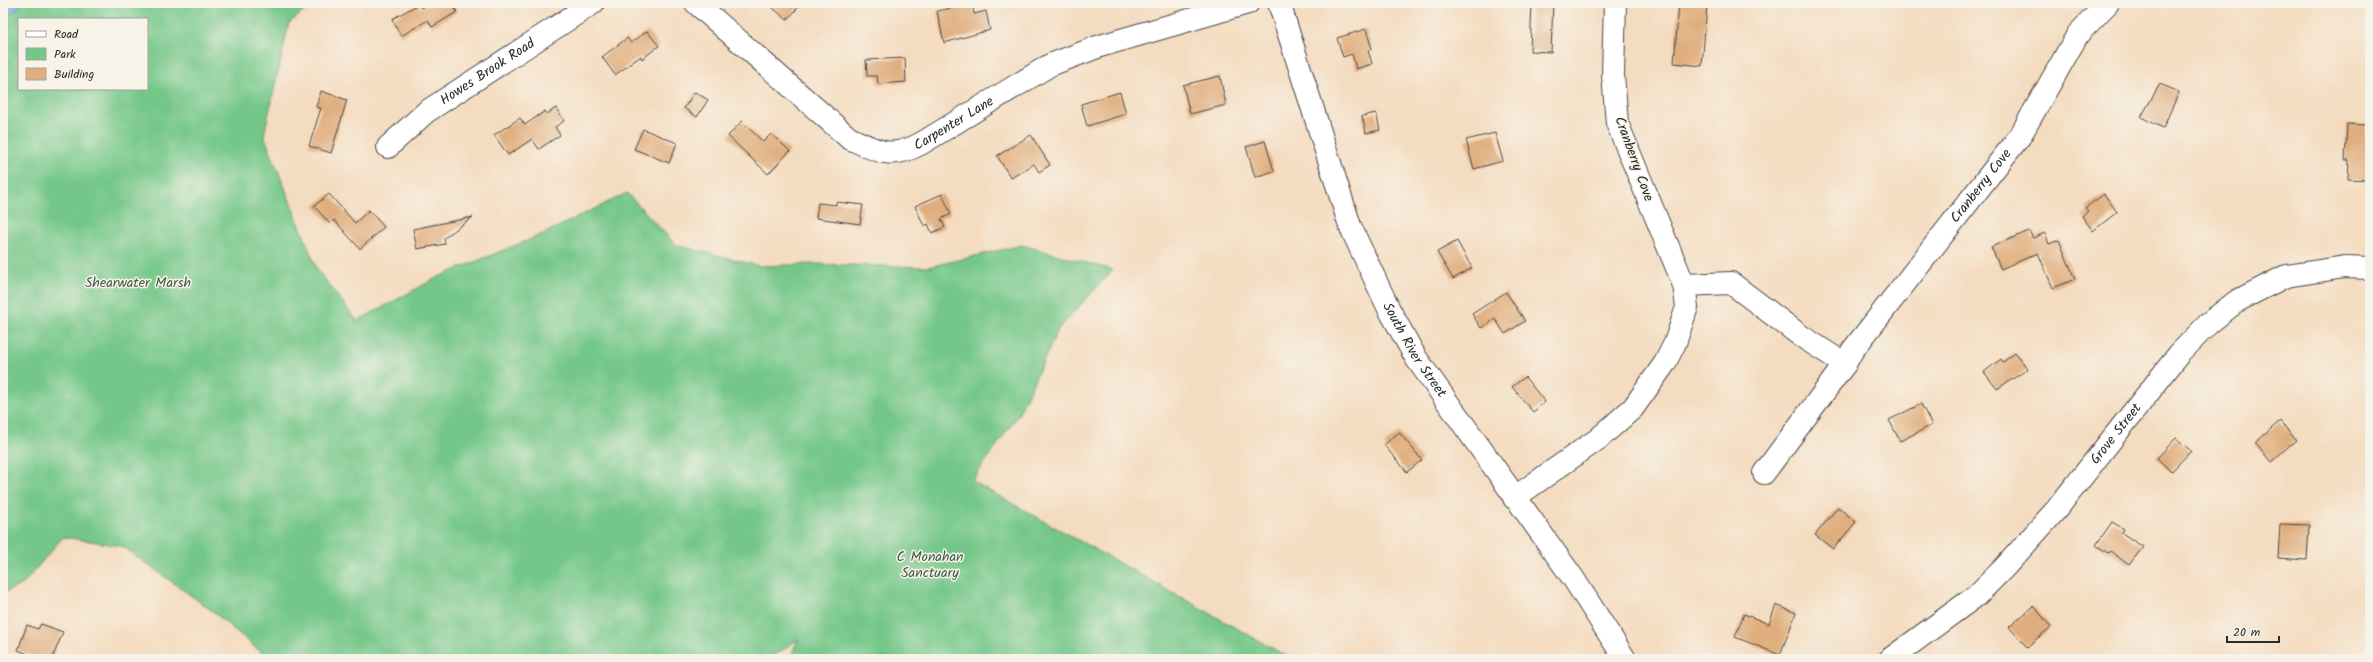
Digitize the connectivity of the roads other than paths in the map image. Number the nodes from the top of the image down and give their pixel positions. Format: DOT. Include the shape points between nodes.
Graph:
graph roads {
  1 [pos="593,3"];
  2 [pos="696,3"];
  3 [pos="1248,3"];
  4 [pos="1279,3"];
  5 [pos="1615,3"];
  6 [pos="2108,3"];
  7 [pos="388,147"];
  8 [pos="2370,268"];
  9 [pos="1684,285"];
  10 [pos="1845,364"];
  11 [pos="1764,473"];
  12 [pos="1514,498"];
  13 [pos="1625,659"];
  14 [pos="1890,659"];
  1 -- 7 [label="street, Howes Brook Road" via="426,112"];
  2 -- 3 [label="street, Carpenter Lane" via="849,138 874,150 890,153 906,152 1050,65 1100,46"];
  4 -- 12 [label="street, South River Street" via="1350,226 1367,265 1416,358"];
  5 -- 9 [label="street, Cranberry Cove" via="1613,75 1617,123"];
  6 -- 10 [label="street, Cranberry Cove" via="2078,34 2020,136 1852,351"];
  8 -- 14 [label="street, Grove Street" via="2345,267 2286,276 2237,301 2209,323 2179,354 2056,510 2004,568 1976,596"];
  9 -- 10 [label="street" via="1731,283 1801,336"];
  9 -- 12 [label="street, Cranberry Cove" via="1687,307 1675,343 1665,363 1632,408 1598,440"];
  10 -- 11 [label="street, Cranberry Cove"];
  12 -- 13 [label="street, South River Street" via="1595,610"];
}
